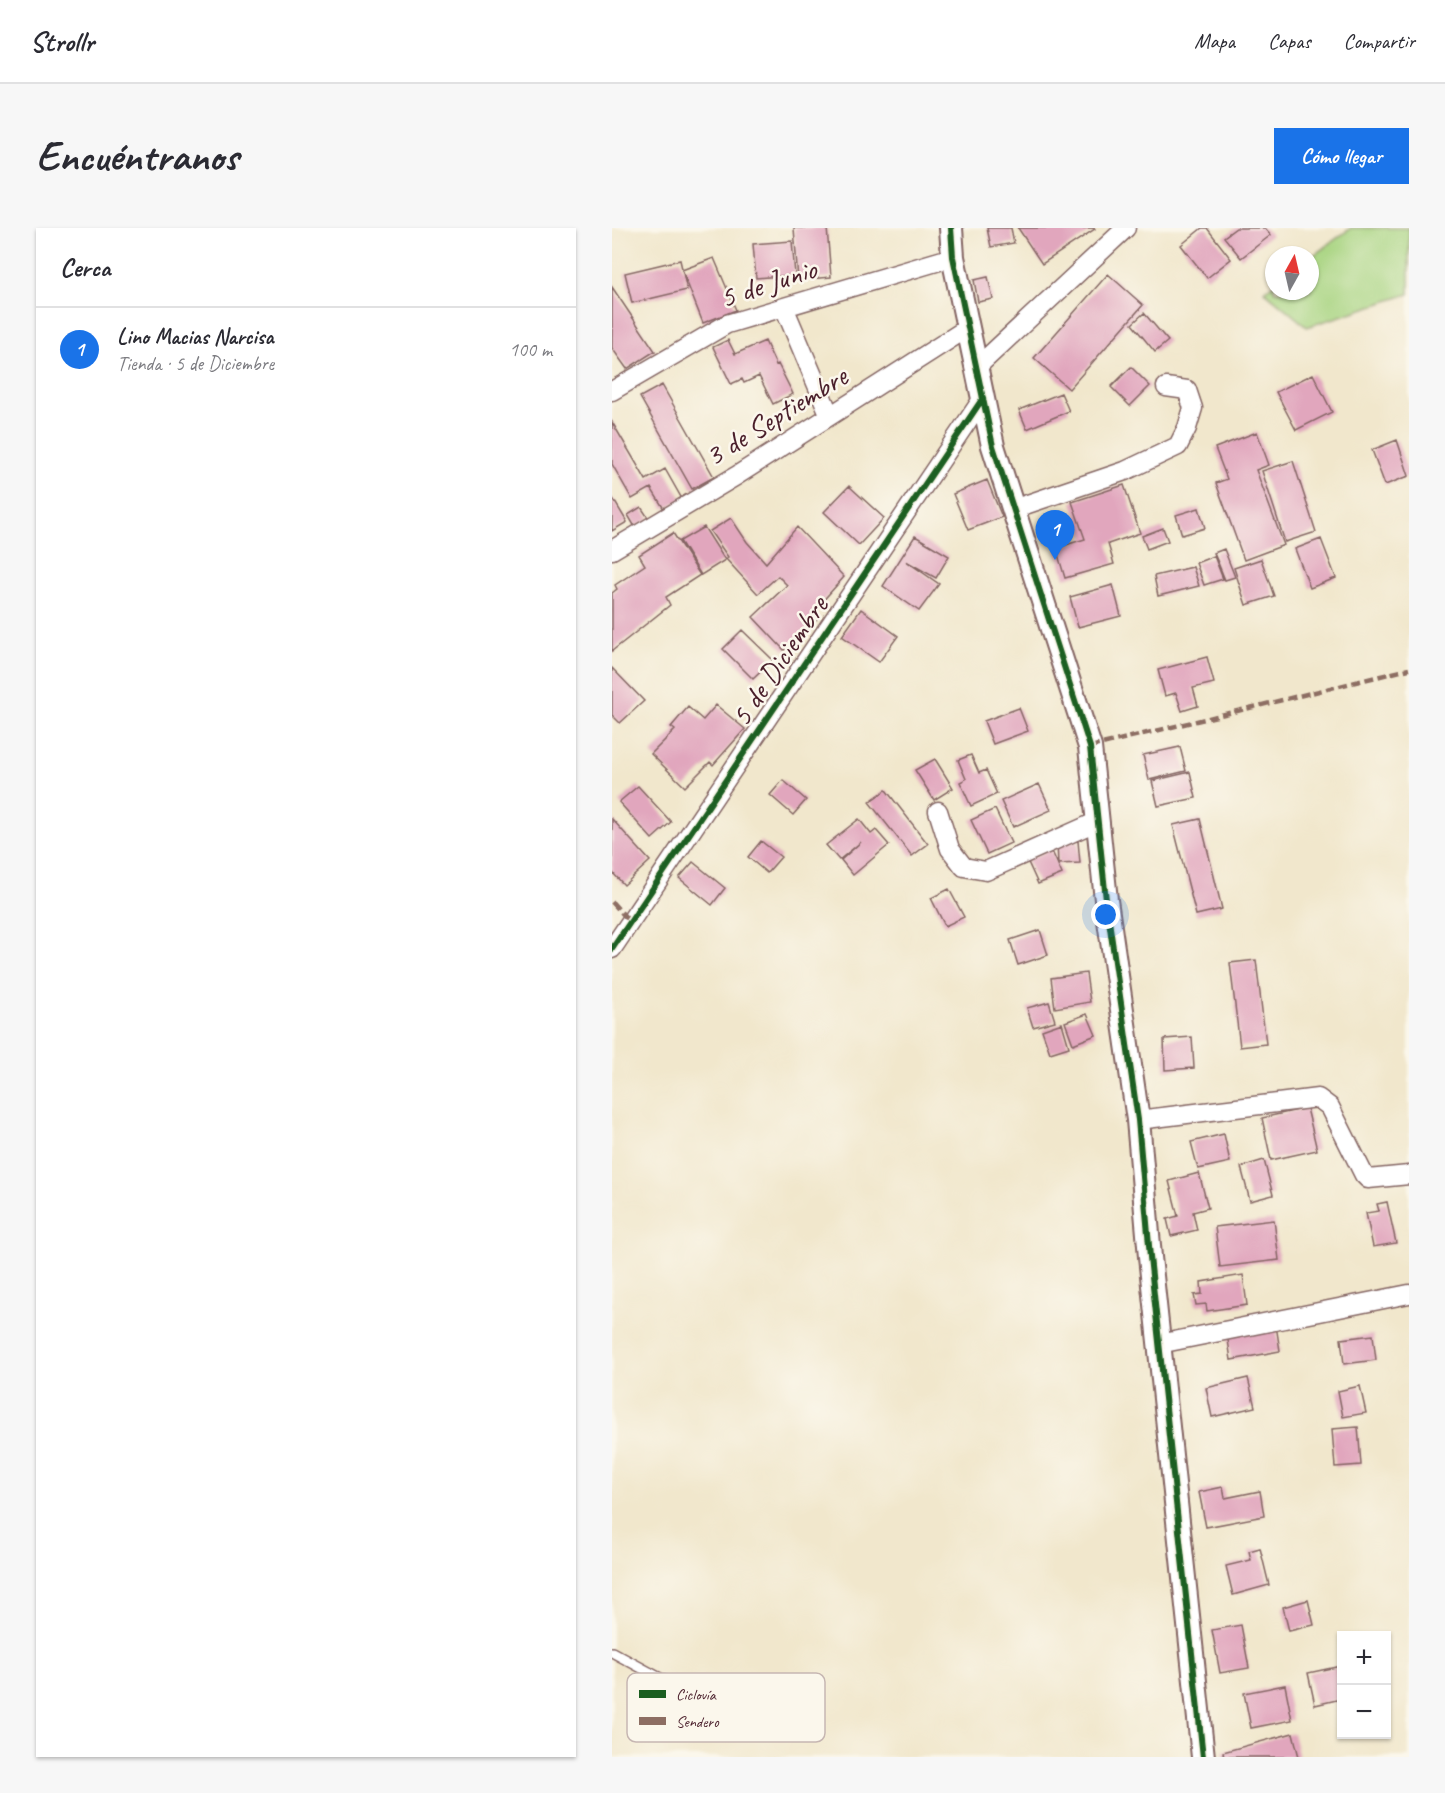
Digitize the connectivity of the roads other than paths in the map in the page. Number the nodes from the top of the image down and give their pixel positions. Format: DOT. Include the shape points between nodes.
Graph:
graph roads {
  1 [pos="951,228"];
  2 [pos="1126,228"];
  3 [pos="953,257"];
  4 [pos="784,307"];
  5 [pos="969,327"];
  6 [pos="977,367"];
  7 [pos="1166,387"];
  8 [pos="612,391"];
  9 [pos="983,398"];
  10 [pos="830,416"];
  11 [pos="1013,509"];
  12 [pos="612,550"];
  13 [pos="938,811"];
  14 [pos="1098,821"];
  15 [pos="612,949"];
  16 [pos="1138,1120"];
  17 [pos="1409,1174"];
  18 [pos="1409,1294"];
  19 [pos="1159,1344"];
  20 [pos="612,1652"];
  21 [pos="651,1673"];
  22 [pos="1203,1757"];
  1 -- 3 [label="street"];
  2 -- 6 [label="street"];
  3 -- 4 [label="street, 5 de Junio"];
  3 -- 5 [label="street"];
  4 -- 8 [label="street, 5 de Junio" via="726,324"];
  4 -- 10 [label="street"];
  5 -- 6 [label="street"];
  5 -- 10 [label="street, 3 de Septiembre"];
  6 -- 9 [label="street"];
  7 -- 11 [label="street" via="1187,390 1193,408 1178,446 1125,471"];
  9 -- 11 [label="street"];
  9 -- 15 [label="street, 5 de Diciembre"];
  10 -- 12 [label="street, 3 de Septiembre"];
  11 -- 14 [label="street" via="1090,747"];
  13 -- 14 [label="street" via="950,849 964,867 986,871"];
  14 -- 16 [label="street"];
  16 -- 17 [label="street" via="1318,1098 1330,1107 1368,1179"];
  16 -- 19 [label="street"];
  18 -- 19 [label="street"];
  19 -- 22 [label="street"];
  20 -- 21 [label="lane"];
}
